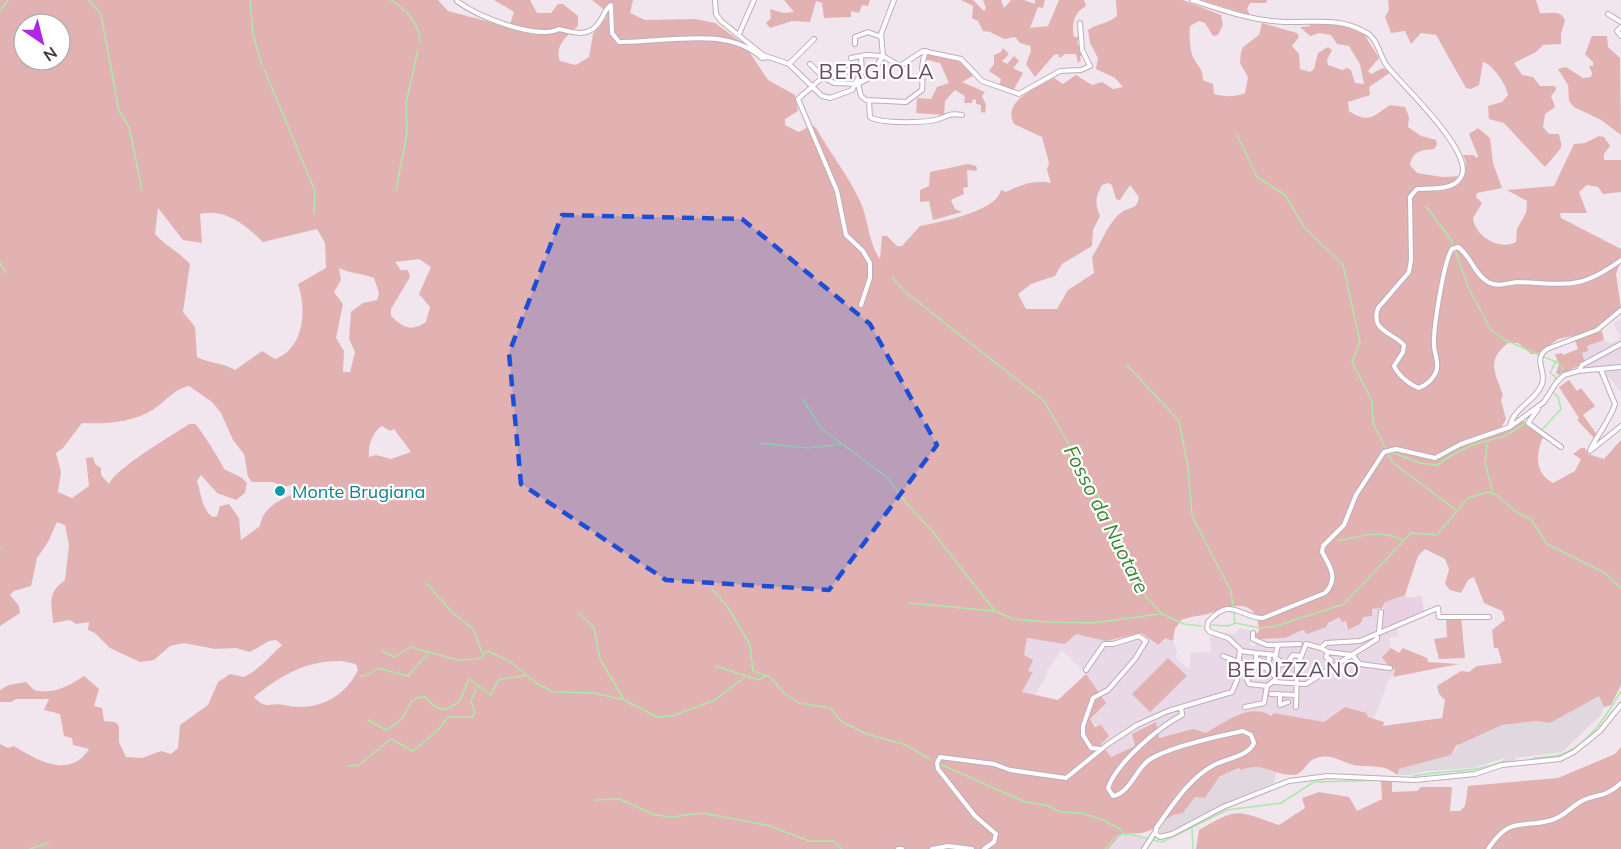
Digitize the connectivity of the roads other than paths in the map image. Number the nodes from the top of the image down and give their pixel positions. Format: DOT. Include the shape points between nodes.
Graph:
graph roads {
  1 [pos="714,0"];
  2 [pos="754,0"];
  3 [pos="1192,0"];
  4 [pos="892,1"];
  5 [pos="458,2"];
  6 [pos="1608,14"];
  7 [pos="1620,22"];
  8 [pos="1080,23"];
  9 [pos="1621,33"];
  10 [pos="739,34"];
  11 [pos="882,37"];
  12 [pos="814,39"];
  13 [pos="855,44"];
  14 [pos="926,51"];
  15 [pos="864,56"];
  16 [pos="883,56"];
  17 [pos="769,57"];
  18 [pos="851,58"];
  19 [pos="789,64"];
  20 [pos="810,64"];
  21 [pos="848,70"];
  22 [pos="842,76"];
  23 [pos="823,77"];
  24 [pos="858,84"];
  25 [pos="811,86"];
  26 [pos="869,101"];
  27 [pos="962,115"];
  28 [pos="1621,260"];
  29 [pos="861,305"];
  30 [pos="1621,310"];
  31 [pos="1621,344"];
  32 [pos="1621,367"];
  33 [pos="1600,370"];
  34 [pos="1578,371"];
  35 [pos="1538,408"];
  36 [pos="1621,426"];
  37 [pos="1510,427"];
  38 [pos="1561,447"];
  39 [pos="1381,612"];
  40 [pos="1489,617"];
  41 [pos="1253,633"];
  42 [pos="1378,633"];
  43 [pos="1300,644"];
  44 [pos="1278,645"];
  45 [pos="1323,649"];
  46 [pos="1241,651"];
  47 [pos="1269,655"];
  48 [pos="1223,656"];
  49 [pos="1256,656"];
  50 [pos="1300,656"];
  51 [pos="1353,656"];
  52 [pos="1277,660"];
  53 [pos="1330,660"];
  54 [pos="1262,661"];
  55 [pos="1240,663"];
  56 [pos="1256,667"];
  57 [pos="1390,668"];
  58 [pos="1268,669"];
  59 [pos="1086,670"];
  60 [pos="1276,680"];
  61 [pos="1295,685"];
  62 [pos="1267,686"];
  63 [pos="1271,694"];
  64 [pos="1280,695"];
  65 [pos="1296,695"];
  66 [pos="1288,702"];
  67 [pos="1621,705"];
  68 [pos="1181,707"];
  69 [pos="1245,707"];
  70 [pos="1296,707"];
  71 [pos="1101,749"];
  72 [pos="1621,783"];
  73 [pos="1155,832"];
  74 [pos="932,849"];
  75 [pos="972,849"];
  76 [pos="984,849"];
  77 [pos="1144,849"];
  78 [pos="1488,849"];
  1 -- 10 [label="street" via="718,18"];
  2 -- 10 [label="street"];
  3 -- 28 [label="street" via="1242,16 1285,22 1325,20 1366,32 1387,67 1404,82 1458,152 1464,170 1454,185 1417,189 1410,197 1409,272 1378,308 1376,316 1381,330 1404,345 1394,366 1413,386 1425,385 1436,372 1438,362 1433,343 1452,249 1458,247 1465,252 1482,277 1495,285 1580,283"];
  4 -- 11 [label="street"];
  5 -- 17 [label="street" via="499,23 549,34 559,29 573,33 589,31 611,5 612,33 619,42 709,38 738,42 762,58"];
  6 -- 7 [label="street"];
  7 -- 9 [label="street" via="1617,31"];
  8 -- 14 [label="street" via="1082,51 1090,65 1060,71 1017,94 982,81 961,59"];
  10 -- 17 [label="street"];
  11 -- 13 [label="street" via="868,32 855,37"];
  11 -- 16 [label="street"];
  12 -- 19 [label="street"];
  14 -- 16 [label="street" via="902,66"];
  14 -- 26 [label="street" via="920,67 920,92 906,102"];
  15 -- 16 [label="street"];
  15 -- 18 [label="street"];
  15 -- 24 [label="street"];
  16 -- 24 [label="street" via="871,76"];
  17 -- 19 [label="street"];
  19 -- 25 [label="street"];
  20 -- 23 [label="street"];
  21 -- 22 [label="street"];
  23 -- 24 [label="street" via="842,84"];
  23 -- 25 [label="street"];
  24 -- 25 [label="street" via="849,92 830,98"];
  24 -- 26 [label="street" via="861,96"];
  25 -- 29 [label="street" via="798,99 837,190 846,235 870,262 870,279"];
  26 -- 27 [label="street" via="870,117 875,120 910,122 950,113"];
  30 -- 37 [label="street" via="1597,330 1541,354 1543,383 1513,415"];
  31 -- 34 [label="street"];
  32 -- 33 [label="street"];
  33 -- 34 [label="street"];
  33 -- 36 [label="street" via="1615,404 1590,451"];
  34 -- 35 [label="street" via="1560,378"];
  35 -- 37 [label="street"];
  35 -- 38 [label="street" via="1528,423"];
  37 -- 46 [label="street" via="1461,444 1435,458 1396,449 1384,452 1360,488 1344,525 1323,546 1322,552 1333,573 1332,585 1315,599 1260,618 1235,608 1208,622 1210,632 1228,638"];
  39 -- 42 [label="street"];
  40 -- 42 [label="street" via="1439,617 1438,608"];
  41 -- 44 [label="street" via="1253,639 1260,644"];
  42 -- 45 [label="street" via="1360,641 1326,643"];
  42 -- 51 [label="street" via="1372,644"];
  43 -- 44 [label="street"];
  44 -- 52 [label="street"];
  45 -- 50 [label="street" via="1306,644"];
  45 -- 51 [label="street"];
  45 -- 53 [label="street"];
  46 -- 49 [label="street"];
  46 -- 55 [label="street"];
  47 -- 49 [label="street"];
  47 -- 52 [label="street"];
  47 -- 58 [label="street"];
  48 -- 55 [label="street"];
  49 -- 54 [label="street"];
  49 -- 56 [label="street"];
  50 -- 52 [label="street" via="1293,655 1284,665"];
  50 -- 61 [label="street"];
  51 -- 57 [label="street" via="1360,664"];
  51 -- 61 [label="street" via="1310,683"];
  52 -- 60 [label="street"];
  55 -- 56 [label="street"];
  55 -- 62 [label="street" via="1250,684"];
  55 -- 68 [label="street" via="1232,692"];
  56 -- 58 [label="street"];
  58 -- 60 [label="street"];
  59 -- 71 [label="street" via="1104,644 1139,636 1146,641 1108,690 1091,702 1083,735 1091,748"];
  60 -- 61 [label="street"];
  60 -- 62 [label="street"];
  61 -- 65 [label="street"];
  62 -- 69 [label="street" via="1264,703"];
  63 -- 64 [label="street"];
  64 -- 65 [label="street"];
  64 -- 66 [label="street" via="1280,705"];
  65 -- 70 [label="street"];
  67 -- 73 [label="street" via="1600,731 1560,759 1415,780 1328,776 1289,781 1223,807 1164,837"];
  68 -- 71 [label="street" via="1137,725"];
  68 -- 73 [label="street" via="1182,715 1167,722 1116,774 1108,788 1110,794 1118,795 1149,760 1189,744 1243,731 1251,735 1254,743 1247,751 1195,778"];
  71 -- 76 [label="street" via="1066,778 940,757 938,769 975,816 996,834 994,842"];
  72 -- 78 [label="street" via="1610,793 1584,800 1554,820 1509,827"];
  73 -- 77 [label="street"];
  74 -- 75 [label="street"];
}
